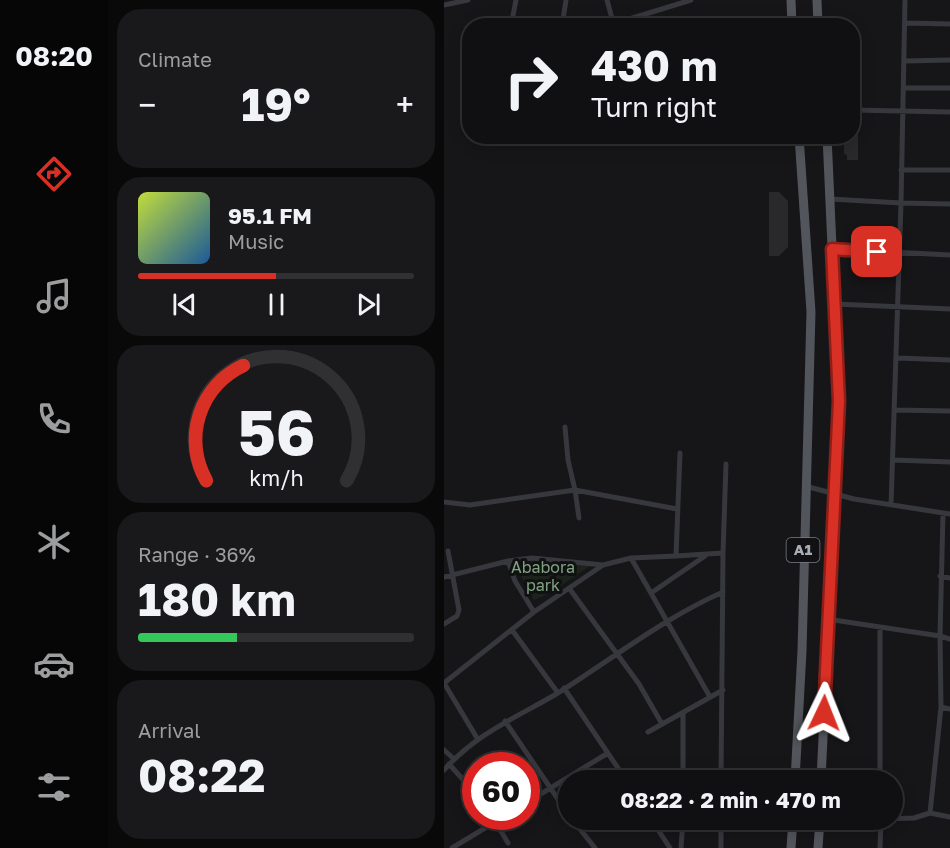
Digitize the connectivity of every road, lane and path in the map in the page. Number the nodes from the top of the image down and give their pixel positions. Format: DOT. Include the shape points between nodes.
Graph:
graph roads {
  1 [pos="468,0"];
  2 [pos="516,0"];
  3 [pos="566,0"];
  4 [pos="607,0"];
  5 [pos="691,0"];
  6 [pos="791,0"];
  7 [pos="817,0"];
  8 [pos="905,0"];
  9 [pos="444,5"];
  10 [pos="513,18"];
  11 [pos="563,18"];
  12 [pos="612,18"];
  13 [pos="636,18"];
  14 [pos="792,18"];
  15 [pos="818,18"];
  16 [pos="905,23"];
  17 [pos="950,24"];
  18 [pos="950,60"];
  19 [pos="905,61"];
  20 [pos="904,88"];
  21 [pos="950,88"];
  22 [pos="860,110"];
  23 [pos="903,111"];
  24 [pos="950,112"];
  25 [pos="800,144"];
  26 [pos="827,144"];
  27 [pos="901,170"];
  28 [pos="950,170"];
  29 [pos="830,199"];
  30 [pos="901,202"];
  31 [pos="950,204"];
  32 [pos="832,249"];
  33 [pos="900,254"];
  34 [pos="950,255"];
  35 [pos="835,304"];
  36 [pos="898,308"];
  37 [pos="950,309"];
  38 [pos="898,358"];
  39 [pos="950,360"];
  40 [pos="896,410"];
  41 [pos="950,411"];
  42 [pos="565,427"];
  43 [pos="681,453"];
  44 [pos="894,460"];
  45 [pos="950,462"];
  46 [pos="726,464"];
  47 [pos="805,486"];
  48 [pos="575,490"];
  49 [pos="834,494"];
  50 [pos="444,502"];
  51 [pos="891,505"];
  52 [pos="677,509"];
  53 [pos="943,513"];
  54 [pos="950,514"];
  55 [pos="579,518"];
  56 [pos="448,551"];
  57 [pos="723,553"];
  58 [pos="676,556"];
  59 [pos="705,556"];
  60 [pos="631,558"];
  61 [pos="508,561"];
  62 [pos="603,565"];
  63 [pos="453,575"];
  64 [pos="940,576"];
  65 [pos="444,577"];
  66 [pos="950,578"];
  67 [pos="569,588"];
  68 [pos="651,592"];
  69 [pos="723,592"];
  70 [pos="534,612"];
  71 [pos="827,619"];
  72 [pos="667,622"];
  73 [pos="444,624"];
  74 [pos="880,627"];
  75 [pos="512,630"];
  76 [pos="940,636"];
  77 [pos="950,639"];
  78 [pos="618,654"];
  79 [pos="564,688"];
  80 [pos="723,690"];
  81 [pos="558,693"];
  82 [pos="710,697"];
  83 [pos="941,707"];
  84 [pos="950,709"];
  85 [pos="683,712"];
  86 [pos="505,721"];
  87 [pos="662,724"];
  88 [pos="648,732"];
  89 [pos="477,738"];
  90 [pos="444,750"];
  91 [pos="608,753"];
  92 [pos="452,762"];
  93 [pos="444,770"];
  94 [pos="619,770"];
  95 [pos="683,770"];
  96 [pos="721,770"];
  97 [pos="796,770"];
  98 [pos="821,770"];
  99 [pos="880,770"];
  100 [pos="462,775"];
  101 [pos="549,789"];
  102 [pos="540,794"];
  103 [pos="558,801"];
  104 [pos="930,813"];
  105 [pos="950,817"];
  106 [pos="903,818"];
  107 [pos="478,830"];
  108 [pos="500,830"];
  109 [pos="580,830"];
  110 [pos="658,830"];
  111 [pos="682,830"];
  112 [pos="721,830"];
  113 [pos="791,830"];
  114 [pos="819,830"];
  115 [pos="880,830"];
  116 [pos="508,843"];
  117 [pos="789,846"];
  118 [pos="453,848"];
  119 [pos="594,848"];
  120 [pos="670,848"];
  121 [pos="681,848"];
  122 [pos="721,848"];
  123 [pos="818,848"];
  124 [pos="879,848"];
  1 -- 9 [label="street"];
  2 -- 10 [label="street"];
  3 -- 11 [label="street"];
  4 -- 12 [label="street"];
  5 -- 13 [label="street"];
  6 -- 14 [label="main road"];
  7 -- 15 [label="main road"];
  8 -- 16 [label="street"];
  16 -- 17 [label="street"];
  16 -- 19 [label="street"];
  18 -- 19 [label="street"];
  19 -- 20 [label="street"];
  20 -- 21 [label="street"];
  20 -- 23 [label="street"];
  22 -- 23 [label="street"];
  23 -- 24 [label="street"];
  23 -- 27 [label="street"];
  25 -- 47 [label="main road, A1" via="811,312"];
  26 -- 29 [label="main road, A1"];
  27 -- 28 [label="street"];
  27 -- 30 [label="street"];
  29 -- 30 [label="street"];
  29 -- 32 [label="main road, A1"];
  30 -- 31 [label="street"];
  30 -- 33 [label="street"];
  32 -- 33 [label="street"];
  32 -- 35 [label="main road, A1"];
  33 -- 34 [label="street"];
  33 -- 36 [label="street"];
  35 -- 36 [label="street"];
  35 -- 49 [label="main road, A1" via="839,401"];
  36 -- 37 [label="street"];
  36 -- 38 [label="street"];
  38 -- 39 [label="street"];
  38 -- 40 [label="street"];
  40 -- 41 [label="street"];
  40 -- 44 [label="street"];
  42 -- 48 [label="street"];
  43 -- 52 [label="street"];
  44 -- 45 [label="street"];
  44 -- 51 [label="street"];
  46 -- 57 [label="street"];
  47 -- 49 [label="street"];
  47 -- 97 [label="main road, A1"];
  48 -- 50 [label="street" via="470,504"];
  48 -- 52 [label="street"];
  48 -- 55 [label="street"];
  49 -- 51 [label="street"];
  49 -- 71 [label="main road, A1"];
  51 -- 53 [label="street"];
  52 -- 58 [label="street"];
  53 -- 54 [label="street"];
  53 -- 64 [label="street"];
  56 -- 63 [label="street"];
  57 -- 59 [label="street"];
  57 -- 69 [label="street"];
  58 -- 59 [label="street"];
  58 -- 60 [label="street"];
  59 -- 68 [label="street"];
  60 -- 62 [label="street"];
  60 -- 68 [label="street"];
  61 -- 62 [label="street" via="553,558"];
  61 -- 63 [label="street"];
  61 -- 70 [label="street"];
  62 -- 67 [label="street"];
  63 -- 65 [label="street"];
  63 -- 73 [label="street" via="459,613"];
  64 -- 66 [label="street"];
  64 -- 76 [label="street"];
  67 -- 70 [label="street"];
  67 -- 78 [label="street"];
  68 -- 72 [label="street"];
  69 -- 72 [label="street"];
  69 -- 80 [label="street"];
  70 -- 75 [label="street"];
  71 -- 74 [label="street"];
  71 -- 98 [label="main road, A1"];
  72 -- 78 [label="street"];
  72 -- 82 [label="street"];
  74 -- 76 [label="street"];
  74 -- 99 [label="street"];
  75 -- 81 [label="street"];
  75 -- 89 [label="street" via="444,683"];
  76 -- 77 [label="street"];
  76 -- 83 [label="street"];
  78 -- 79 [label="street"];
  78 -- 87 [label="street"];
  79 -- 81 [label="street"];
  79 -- 91 [label="street"];
  80 -- 82 [label="street"];
  80 -- 96 [label="street"];
  81 -- 86 [label="street"];
  82 -- 85 [label="street"];
  83 -- 84 [label="street"];
  83 -- 104 [label="street"];
  85 -- 87 [label="street"];
  85 -- 95 [label="street"];
  86 -- 89 [label="street"];
  86 -- 101 [label="street"];
  87 -- 88 [label="street"];
  89 -- 92 [label="street"];
  90 -- 92 [label="street"];
  91 -- 94 [label="street"];
  91 -- 101 [label="street"];
  92 -- 93 [label="street"];
  92 -- 100 [label="street"];
  101 -- 102 [label="street"];
  101 -- 103 [label="street"];
  104 -- 105 [label="street"];
  104 -- 106 [label="street"];
  107 -- 118 [label="street"];
  108 -- 116 [label="street"];
  109 -- 119 [label="street"];
  110 -- 120 [label="street"];
  111 -- 121 [label="street"];
  112 -- 122 [label="street"];
  113 -- 117 [label="main road"];
  114 -- 123 [label="main road"];
  115 -- 124 [label="street"];
}
